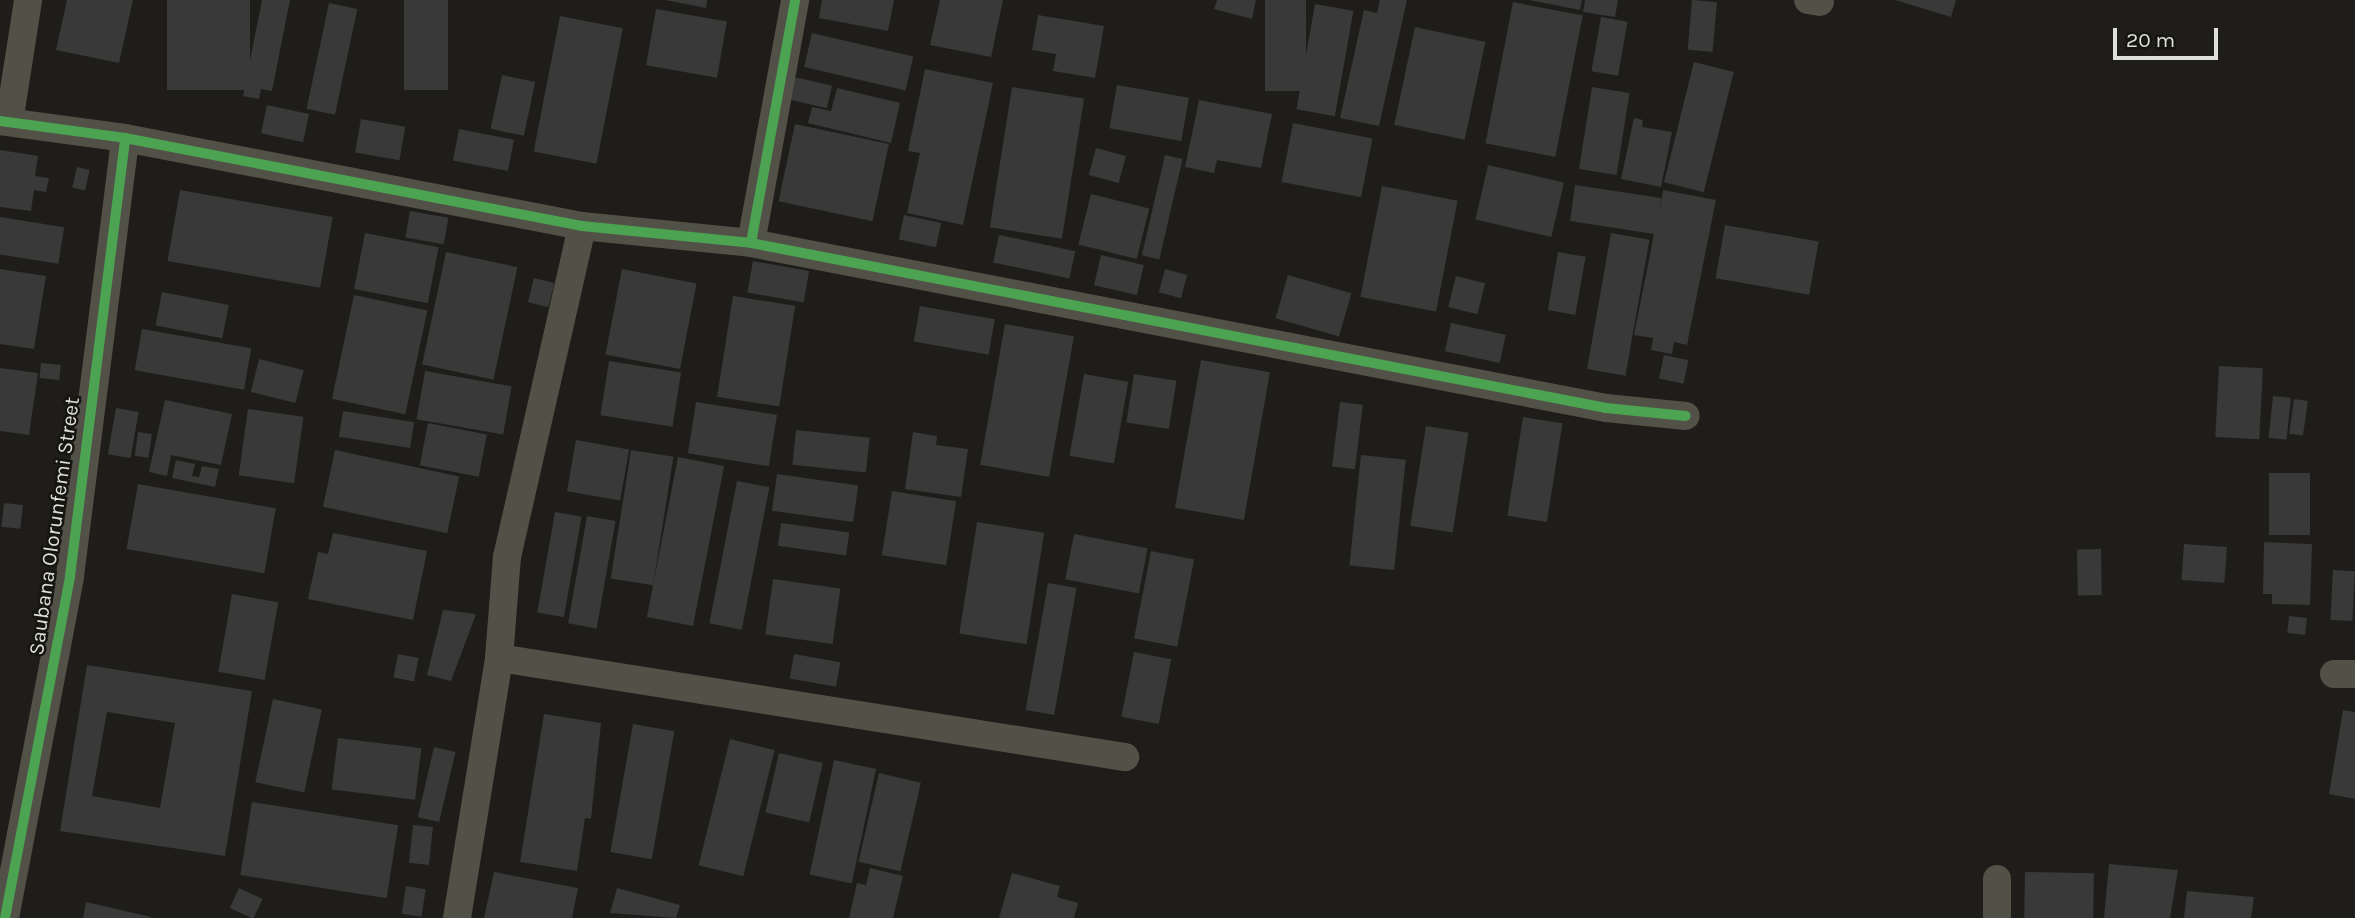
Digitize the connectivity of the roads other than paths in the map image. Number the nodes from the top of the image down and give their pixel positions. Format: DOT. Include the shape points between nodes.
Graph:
graph roads {
  1 [pos="28,0"];
  2 [pos="795,0"];
  3 [pos="4,121"];
  4 [pos="125,138"];
  5 [pos="582,226"];
  6 [pos="751,243"];
  7 [pos="1686,416"];
  8 [pos="499,658"];
  9 [pos="1125,757"];
  10 [pos="1997,880"];
  11 [pos="5,918"];
  12 [pos="457,918"];
  13 [pos="1997,918"];
  1 -- 3 [label="street"];
  2 -- 6 [label="street"];
  3 -- 4 [label="street"];
  4 -- 5 [label="street"];
  4 -- 11 [label="street, Saubana Olorunfemi Street" via="70,576"];
  5 -- 6 [label="street"];
  5 -- 8 [label="street" via="507,557"];
  6 -- 7 [label="street" via="1606,408"];
  8 -- 9 [label="street"];
  8 -- 12 [label="street"];
  10 -- 13 [label="street"];
}
